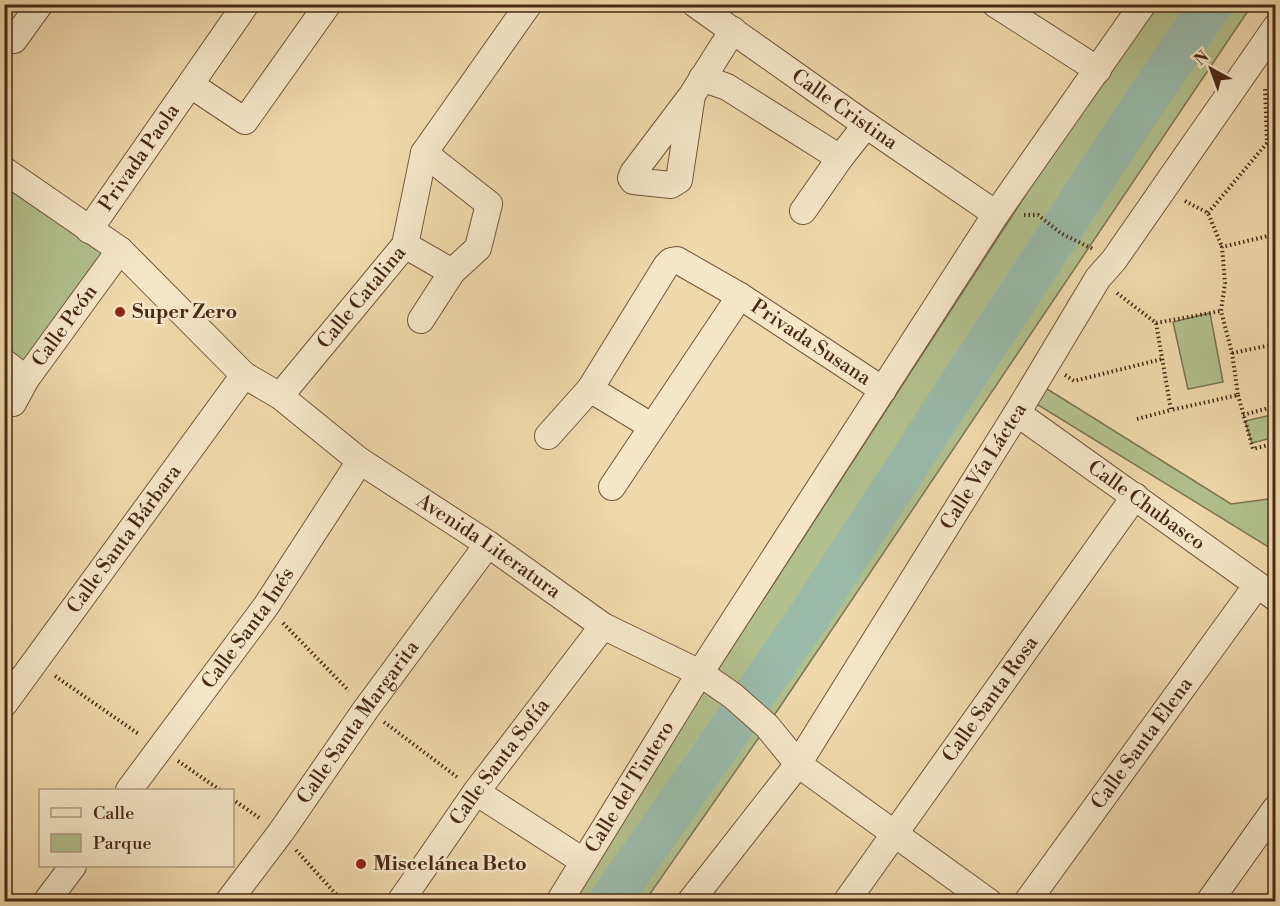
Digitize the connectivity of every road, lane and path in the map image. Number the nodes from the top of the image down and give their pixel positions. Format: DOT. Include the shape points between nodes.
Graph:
graph roads {
  1 [pos="40,4"];
  2 [pos="246,4"];
  3 [pos="328,4"];
  4 [pos="529,4"];
  5 [pos="695,4"];
  6 [pos="995,4"];
  7 [pos="1143,4"];
  8 [pos="1275,27"];
  9 [pos="733,30"];
  10 [pos="14,40"];
  11 [pos="1098,70"];
  12 [pos="1245,71"];
  13 [pos="191,85"];
  14 [pos="866,125"];
  15 [pos="424,153"];
  16 [pos="840,158"];
  17 [pos="4,170"];
  18 [pos="1181,199"];
  19 [pos="803,212"];
  20 [pos="1208,213"];
  21 [pos="996,214"];
  22 [pos="1038,215"];
  23 [pos="89,230"];
  24 [pos="1275,234"];
  25 [pos="405,245"];
  26 [pos="1222,248"];
  27 [pos="120,250"];
  28 [pos="1106,269"];
  29 [pos="452,272"];
  30 [pos="740,296"];
  31 [pos="1221,311"];
  32 [pos="421,320"];
  33 [pos="1156,323"];
  34 [pos="1275,344"];
  35 [pos="1232,353"];
  36 [pos="1162,359"];
  37 [pos="4,362"];
  38 [pos="1046,362"];
  39 [pos="244,375"];
  40 [pos="26,379"];
  41 [pos="590,390"];
  42 [pos="883,390"];
  43 [pos="1238,395"];
  44 [pos="280,396"];
  45 [pos="13,403"];
  46 [pos="1275,406"];
  47 [pos="1171,410"];
  48 [pos="1017,412"];
  49 [pos="1244,415"];
  50 [pos="1137,419"];
  51 [pos="651,426"];
  52 [pos="548,436"];
  53 [pos="1275,443"];
  54 [pos="360,461"];
  55 [pos="612,487"];
  56 [pos="1135,496"];
  57 [pos="488,543"];
  58 [pos="1266,591"];
  59 [pos="603,626"];
  60 [pos="34,662"];
  61 [pos="700,673"];
  62 [pos="4,704"];
  63 [pos="160,749"];
  64 [pos="798,764"];
  65 [pos="130,789"];
  66 [pos="219,789"];
  67 [pos="476,792"];
  68 [pos="1275,808"];
  69 [pos="895,834"];
  70 [pos="583,861"];
  71 [pos="72,867"];
  72 [pos="46,902"];
  73 [pos="228,902"];
  74 [pos="400,902"];
  75 [pos="559,902"];
  76 [pos="690,902"];
  77 [pos="846,902"];
  78 [pos="989,902"];
  79 [pos="1027,902"];
  80 [pos="1209,902"];
  1 -- 10 [label="street"];
  2 -- 13 [label="street, Privada Paola"];
  3 -- 13 [label="street, Privada Paola" via="245,121"];
  4 -- 15 [label="street, Calle Catalina"];
  5 -- 9 [label="street, Calle Cristina"];
  6 -- 11 [label="street"];
  7 -- 11 [label="street"];
  8 -- 12 [label="street, Calle Vía Láctea"];
  9 -- 14 [label="street, Calle Cristina"];
  9 -- 16 [label="street" via="697,86 726,87"];
  11 -- 21 [label="street"];
  12 -- 20 [label="path" via="1265,84 1267,143"];
  12 -- 28 [label="street, Calle Vía Láctea"];
  13 -- 23 [label="street, Privada Paola"];
  14 -- 16 [label="street"];
  14 -- 21 [label="street, Calle Cristina"];
  15 -- 25 [label="street, Calle Catalina"];
  15 -- 29 [label="street" via="489,204 478,248"];
  16 -- 19 [label="street"];
  17 -- 23 [label="street, Avenida Literatura"];
  18 -- 20 [label="path"];
  20 -- 26 [label="path"];
  21 -- 42 [label="street"];
  22 -- 28 [label="path"];
  23 -- 27 [label="street, Avenida Literatura"];
  24 -- 26 [label="path"];
  25 -- 29 [label="street"];
  25 -- 44 [label="street, Calle Catalina"];
  26 -- 31 [label="path" via="1225,283"];
  27 -- 39 [label="street, Avenida Literatura"];
  27 -- 40 [label="street, Calle Peón"];
  28 -- 33 [label="path"];
  28 -- 38 [label="street, Calle Vía Láctea"];
  29 -- 32 [label="street"];
  30 -- 41 [label="street, Privada Susana" via="677,260 671,261"];
  30 -- 42 [label="street, Privada Susana"];
  30 -- 51 [label="street, Privada Susana"];
  31 -- 33 [label="path"];
  31 -- 35 [label="path"];
  33 -- 36 [label="path"];
  34 -- 35 [label="path"];
  35 -- 43 [label="path"];
  36 -- 38 [label="path" via="1074,381"];
  36 -- 47 [label="path"];
  37 -- 40 [label="street"];
  38 -- 48 [label="street, Calle Vía Láctea"];
  39 -- 44 [label="street, Avenida Literatura"];
  39 -- 60 [label="street, Calle Santa Bárbara"];
  40 -- 45 [label="street, Calle Peón"];
  41 -- 51 [label="street"];
  41 -- 52 [label="street, Privada Susana"];
  42 -- 61 [label="street"];
  43 -- 47 [label="path"];
  43 -- 49 [label="path"];
  44 -- 54 [label="street, Avenida Literatura"];
  46 -- 49 [label="path"];
  47 -- 50 [label="path"];
  48 -- 56 [label="street, Calle Chubasco"];
  48 -- 64 [label="street, Calle Vía Láctea"];
  49 -- 53 [label="path" via="1253,449"];
  51 -- 55 [label="street, Privada Susana"];
  54 -- 57 [label="street, Avenida Literatura"];
  54 -- 63 [label="street, Calle Santa Inés" via="266,606"];
  56 -- 58 [label="street, Calle Chubasco"];
  56 -- 69 [label="street, Calle Santa Rosa"];
  57 -- 59 [label="street, Avenida Literatura"];
  57 -- 73 [label="street, Calle Santa Margarita"];
  58 -- 79 [label="street, Calle Santa Elena"];
  59 -- 61 [label="street, Avenida Literatura"];
  59 -- 67 [label="street, Calle Santa Sofía"];
  60 -- 62 [label="street, Calle Santa Bárbara"];
  60 -- 63 [label="path"];
  61 -- 64 [label="street, Avenida Literatura" via="758,719"];
  61 -- 70 [label="street, Calle del Tintero"];
  63 -- 65 [label="street, Calle Santa Inés"];
  63 -- 66 [label="path"];
  64 -- 69 [label="street, Avenida Literatura"];
  64 -- 76 [label="street, Calle Vía Láctea"];
  67 -- 70 [label="street"];
  67 -- 74 [label="street, Calle Santa Sofía"];
  68 -- 80 [label="street"];
  69 -- 77 [label="street, Calle Santa Rosa"];
  69 -- 78 [label="street, Avenida Literatura"];
  70 -- 75 [label="street, Calle del Tintero"];
  71 -- 72 [label="street"];
}
